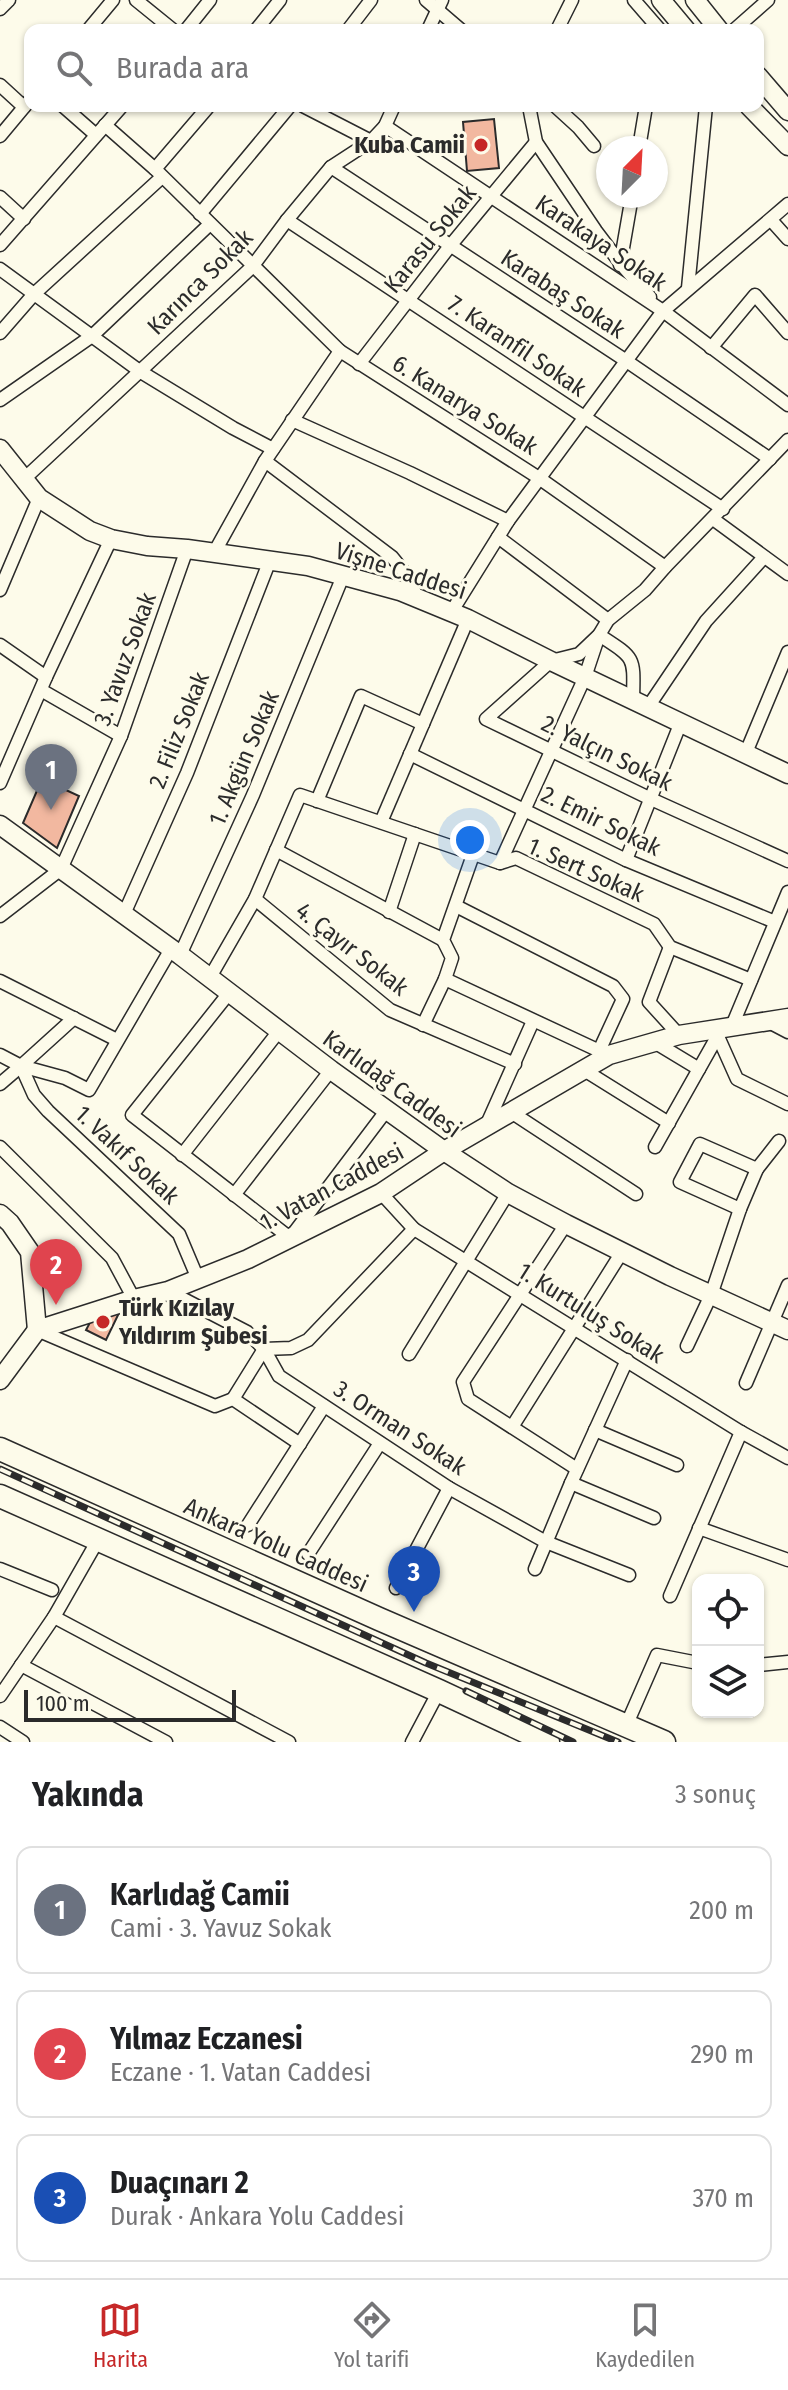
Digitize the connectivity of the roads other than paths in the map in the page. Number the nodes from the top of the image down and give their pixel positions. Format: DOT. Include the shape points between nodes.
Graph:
graph roads {
  1 [pos="9,0"];
  2 [pos="113,0"];
  3 [pos="136,0"];
  4 [pos="210,0"];
  5 [pos="280,0"];
  6 [pos="371,0"];
  7 [pos="426,0"];
  8 [pos="572,0"];
  9 [pos="634,0"];
  10 [pos="661,0"];
  11 [pos="695,0"];
  12 [pos="768,0"];
  13 [pos="440,5"];
  14 [pos="0,9"];
  15 [pos="93,24"];
  16 [pos="166,24"];
  17 [pos="191,24"];
  18 [pos="261,24"];
  19 [pos="353,24"];
  20 [pos="431,24"];
  21 [pos="456,24"];
  22 [pos="560,24"];
  23 [pos="655,24"];
  24 [pos="681,24"];
  25 [pos="714,24"];
  26 [pos="741,24"];
  27 [pos="764,83"];
  28 [pos="0,85"];
  29 [pos="24,102"];
  30 [pos="24,108"];
  31 [pos="788,111"];
  32 [pos="72,112"];
  33 [pos="117,112"];
  34 [pos="205,112"];
  35 [pos="285,112"];
  36 [pos="315,112"];
  37 [pos="391,112"];
  38 [pos="530,112"];
  39 [pos="562,112"];
  40 [pos="645,112"];
  41 [pos="705,112"];
  42 [pos="755,112"];
  43 [pos="385,126"];
  44 [pos="101,130"];
  45 [pos="0,136"];
  46 [pos="641,136"];
  47 [pos="371,141"];
  48 [pos="536,142"];
  49 [pos="594,146"];
  50 [pos="788,146"];
  51 [pos="331,167"];
  52 [pos="159,173"];
  53 [pos="0,197"];
  54 [pos="492,198"];
  55 [pos="788,204"];
  56 [pos="630,208"];
  57 [pos="24,219"];
  58 [pos="205,219"];
  59 [pos="287,220"];
  60 [pos="771,220"];
  61 [pos="788,239"];
  62 [pos="0,245"];
  63 [pos="450,246"];
  64 [pos="621,264"];
  65 [pos="252,267"];
  66 [pos="0,269"];
  67 [pos="617,280"];
  68 [pos="688,288"];
  69 [pos="34,294"];
  70 [pos="408,299"];
  71 [pos="663,311"];
  72 [pos="0,333"];
  73 [pos="788,333"];
  74 [pos="92,336"];
  75 [pos="711,348"];
  76 [pos="340,351"];
  77 [pos="625,360"];
  78 [pos="359,364"];
  79 [pos="141,372"];
  80 [pos="0,400"];
  81 [pos="788,405"];
  82 [pos="584,418"];
  83 [pos="292,420"];
  84 [pos="788,440"];
  85 [pos="0,449"];
  86 [pos="273,449"];
  87 [pos="770,459"];
  88 [pos="265,461"];
  89 [pos="539,478"];
  90 [pos="24,479"];
  91 [pos="39,498"];
  92 [pos="723,509"];
  93 [pos="713,519"];
  94 [pos="508,521"];
  95 [pos="498,537"];
  96 [pos="111,539"];
  97 [pos="187,549"];
  98 [pos="214,553"];
  99 [pos="764,557"];
  100 [pos="270,560"];
  101 [pos="665,567"];
  102 [pos="788,574"];
  103 [pos="343,576"];
  104 [pos="0,590"];
  105 [pos="417,598"];
  106 [pos="460,615"];
  107 [pos="608,620"];
  108 [pos="599,635"];
  109 [pos="0,645"];
  110 [pos="788,652"];
  111 [pos="551,661"];
  112 [pos="46,677"];
  113 [pos="585,677"];
  114 [pos="41,690"];
  115 [pos="640,703"];
  116 [pos="681,722"];
  117 [pos="423,724"];
  118 [pos="121,736"];
  119 [pos="551,751"];
  120 [pos="410,754"];
  121 [pos="745,755"];
  122 [pos="788,774"];
  123 [pos="0,783"];
  124 [pos="651,799"];
  125 [pos="317,801"];
  126 [pos="524,808"];
  127 [pos="381,822"];
  128 [pos="0,825"];
  129 [pos="415,834"];
  130 [pos="276,850"];
  131 [pos="473,855"];
  132 [pos="626,860"];
  133 [pos="788,861"];
  134 [pos="500,863"];
  135 [pos="61,869"];
  136 [pos="788,892"];
  137 [pos="255,899"];
  138 [pos="456,906"];
  139 [pos="389,912"];
  140 [pos="124,914"];
  141 [pos="0,916"];
  142 [pos="775,922"];
  143 [pos="443,940"];
  144 [pos="670,947"];
  145 [pos="176,952"];
  146 [pos="209,979"];
  147 [pos="445,979"];
  148 [pos="751,980"];
  149 [pos="0,981"];
  150 [pos="229,993"];
  151 [pos="74,1018"];
  152 [pos="788,1018"];
  153 [pos="533,1021"];
  154 [pos="767,1021"];
  155 [pos="423,1025"];
  156 [pos="279,1031"];
  157 [pos="722,1031"];
  158 [pos="788,1032"];
  159 [pos="679,1035"];
  160 [pos="117,1040"];
  161 [pos="656,1043"];
  162 [pos="604,1053"];
  163 [pos="0,1055"];
  164 [pos="515,1064"];
  165 [pos="21,1066"];
  166 [pos="699,1069"];
  167 [pos="331,1070"];
  168 [pos="584,1070"];
  169 [pos="0,1084"];
  170 [pos="788,1104"];
  171 [pos="386,1111"];
  172 [pos="511,1112"];
  173 [pos="669,1123"];
  174 [pos="485,1128"];
  175 [pos="779,1141"];
  176 [pos="0,1147"];
  177 [pos="655,1147"];
  178 [pos="444,1151"];
  179 [pos="182,1155"];
  180 [pos="757,1169"];
  181 [pos="381,1193"];
  182 [pos="508,1193"];
  183 [pos="636,1194"];
  184 [pos="234,1195"];
  185 [pos="740,1209"];
  186 [pos="0,1214"];
  187 [pos="566,1224"];
  188 [pos="414,1229"];
  189 [pos="290,1238"];
  190 [pos="622,1252"];
  191 [pos="466,1262"];
  192 [pos="198,1279"];
  193 [pos="788,1285"];
  194 [pos="168,1291"];
  195 [pos="521,1295"];
  196 [pos="711,1295"];
  197 [pos="134,1299"];
  198 [pos="780,1326"];
  199 [pos="575,1329"];
  200 [pos="37,1330"];
  201 [pos="687,1346"];
  202 [pos="264,1349"];
  203 [pos="409,1354"];
  204 [pos="627,1360"];
  205 [pos="0,1380"];
  206 [pos="746,1383"];
  207 [pos="233,1399"];
  208 [pos="324,1406"];
  209 [pos="512,1427"];
  210 [pos="595,1430"];
  211 [pos="741,1432"];
  212 [pos="380,1443"];
  213 [pos="300,1444"];
  214 [pos="0,1449"];
  215 [pos="788,1458"];
  216 [pos="677,1465"];
  217 [pos="577,1469"];
  218 [pos="571,1483"];
  219 [pos="449,1488"];
  220 [pos="0,1496"];
  221 [pos="654,1518"];
  222 [pos="248,1525"];
  223 [pos="699,1528"];
  224 [pos="98,1540"];
  225 [pos="546,1542"];
  226 [pos="308,1554"];
  227 [pos="788,1560"];
  228 [pos="0,1569"];
  229 [pos="535,1569"];
  230 [pos="629,1575"];
  231 [pos="396,1588"];
  232 [pos="52,1590"];
  233 [pos="670,1596"];
  234 [pos="54,1617"];
  235 [pos="692,1662"];
  236 [pos="788,1662"];
  237 [pos="764,1664"];
  238 [pos="21,1665"];
  239 [pos="439,1691"];
  240 [pos="0,1696"];
  241 [pos="626,1726"];
  242 [pos="0,1727"];
  243 [pos="23,1742"];
  244 [pos="166,1742"];
  245 [pos="289,1742"];
  246 [pos="412,1742"];
  247 [pos="548,1742"];
  248 [pos="664,1742"];
  1 -- 14 [label="street"];
  2 -- 15 [label="street"];
  3 -- 16 [label="street"];
  4 -- 17 [label="street"];
  5 -- 18 [label="street"];
  6 -- 19 [label="street"];
  7 -- 13 [label="street"];
  8 -- 22 [label="street"];
  9 -- 23 [label="street"];
  10 -- 24 [label="main road"];
  11 -- 25 [label="main road"];
  12 -- 26 [label="street"];
  13 -- 20 [label="street"];
  13 -- 21 [label="street"];
  27 -- 31 [label="main road"];
  28 -- 29 [label="street"];
  30 -- 45 [label="street"];
  32 -- 44 [label="street, 6. Kanarya Sokak"];
  33 -- 44 [label="street"];
  34 -- 52 [label="street"];
  35 -- 58 [label="street"];
  36 -- 47 [label="street"];
  37 -- 43 [label="street, Karınca Sokak"];
  38 -- 48 [label="street"];
  39 -- 49 [label="street"];
  40 -- 46 [label="street"];
  41 -- 68 [label="street"];
  42 -- 50 [label="main road"];
  43 -- 47 [label="street, Karınca Sokak"];
  43 -- 54 [label="street, Karakaya Sokak"];
  44 -- 52 [label="street, 6. Kanarya Sokak"];
  44 -- 57 [label="street"];
  47 -- 51 [label="street, Karınca Sokak"];
  48 -- 54 [label="street, Karasu Sokak"];
  48 -- 64 [label="street"];
  51 -- 59 [label="street, Karınca Sokak"];
  51 -- 63 [label="street, Karabaş Sokak"];
  52 -- 58 [label="street, 6. Kanarya Sokak"];
  52 -- 69 [label="street"];
  53 -- 57 [label="street"];
  54 -- 63 [label="street, Karasu Sokak"];
  54 -- 67 [label="street, Karakaya Sokak"];
  55 -- 60 [label="street"];
  56 -- 64 [label="street"];
  57 -- 62 [label="street"];
  58 -- 65 [label="street, 6. Kanarya Sokak"];
  58 -- 74 [label="street"];
  59 -- 65 [label="street, Karınca Sokak"];
  59 -- 70 [label="street, 7. Karanfil Sokak"];
  60 -- 61 [label="street"];
  60 -- 68 [label="street"];
  63 -- 70 [label="street, Karasu Sokak"];
  63 -- 77 [label="street, Karabaş Sokak"];
  64 -- 67 [label="street"];
  64 -- 71 [label="street"];
  65 -- 76 [label="street, 6. Kanarya Sokak"];
  65 -- 79 [label="street, Karınca Sokak"];
  66 -- 69 [label="street"];
  67 -- 71 [label="street, Karakaya Sokak"];
  68 -- 71 [label="street"];
  69 -- 72 [label="street"];
  69 -- 74 [label="street"];
  70 -- 78 [label="street, Karasu Sokak"];
  70 -- 82 [label="street, 7. Karanfil Sokak"];
  71 -- 75 [label="street, Karakaya Sokak"];
  71 -- 77 [label="street"];
  73 -- 75 [label="street" via="755,295"];
  74 -- 79 [label="street"];
  74 -- 80 [label="street"];
  75 -- 81 [label="street, Karakaya Sokak"];
  76 -- 78 [label="street, 6. Kanarya Sokak"];
  76 -- 83 [label="street"];
  77 -- 82 [label="street"];
  77 -- 87 [label="street, Karabaş Sokak"];
  78 -- 89 [label="street, 6. Kanarya Sokak"];
  79 -- 86 [label="street"];
  79 -- 90 [label="street, Karınca Sokak"];
  82 -- 89 [label="street"];
  82 -- 92 [label="street, 7. Karanfil Sokak"];
  83 -- 86 [label="street"];
  83 -- 94 [label="street"];
  84 -- 87 [label="street"];
  85 -- 90 [label="main road, Vişne Caddesi"];
  86 -- 88 [label="street"];
  87 -- 92 [label="street"];
  88 -- 98 [label="street"];
  88 -- 105 [label="street" via="392,557"];
  89 -- 94 [label="street"];
  89 -- 101 [label="street, 6. Kanarya Sokak"];
  90 -- 91 [label="main road, Vişne Caddesi"];
  91 -- 96 [label="main road, Vişne Caddesi"];
  91 -- 104 [label="street"];
  92 -- 93 [label="street"];
  93 -- 99 [label="street"];
  93 -- 101 [label="street"];
  94 -- 95 [label="street"];
  95 -- 106 [label="street"];
  95 -- 107 [label="street"];
  96 -- 97 [label="main road, Vişne Caddesi"];
  96 -- 112 [label="street"];
  97 -- 98 [label="main road, Vişne Caddesi"];
  97 -- 118 [label="street, 3. Yavuz Sokak"];
  98 -- 100 [label="main road, Vişne Caddesi"];
  99 -- 102 [label="street"];
  99 -- 115 [label="street"];
  100 -- 103 [label="main road, Vişne Caddesi"];
  100 -- 140 [label="street, 2. Filiz Sokak" via="187,773"];
  101 -- 107 [label="street"];
  103 -- 105 [label="main road, Vişne Caddesi"];
  103 -- 145 [label="street, 1. Akgün Sokak" via="253,795"];
  105 -- 106 [label="main road, Vişne Caddesi"];
  106 -- 111 [label="main road, Vişne Caddesi"];
  106 -- 117 [label="street"];
  107 -- 108 [label="street"];
  108 -- 111 [label="street" via="579,654"];
  108 -- 113 [label="street"];
  108 -- 115 [label="street" via="626,653 634,666"];
  109 -- 112 [label="street"];
  110 -- 121 [label="street"];
  111 -- 113 [label="main road, Vişne Caddesi"];
  111 -- 119 [label="street, 2. Yalçın Sokak" via="486,719"];
  112 -- 114 [label="street"];
  113 -- 115 [label="main road, Vişne Caddesi"];
  113 -- 119 [label="street"];
  114 -- 118 [label="street"];
  114 -- 123 [label="street"];
  115 -- 116 [label="main road, Vişne Caddesi"];
  116 -- 121 [label="main road, Vişne Caddesi"];
  116 -- 124 [label="street"];
  117 -- 120 [label="street"];
  117 -- 125 [label="street" via="361,696"];
  118 -- 135 [label="street, 3. Yavuz Sokak"];
  119 -- 124 [label="street, 2. Yalçın Sokak"];
  119 -- 126 [label="street"];
  120 -- 126 [label="street, 2. Emir Sokak"];
  120 -- 127 [label="street"];
  121 -- 122 [label="main road, Vişne Caddesi"];
  124 -- 132 [label="street"];
  124 -- 133 [label="street, 2. Yalçın Sokak"];
  125 -- 127 [label="street, 1. Sert Sokak"];
  125 -- 130 [label="street, 1. Sert Sokak" via="300,795"];
  126 -- 132 [label="street, 2. Emir Sokak"];
  126 -- 134 [label="street"];
  127 -- 129 [label="street, 1. Sert Sokak"];
  128 -- 135 [label="main road, Karlıdağ Caddesi"];
  129 -- 131 [label="street, 1. Sert Sokak"];
  129 -- 139 [label="street"];
  130 -- 137 [label="street"];
  130 -- 139 [label="street"];
  131 -- 134 [label="street, 1. Sert Sokak"];
  131 -- 138 [label="street"];
  132 -- 142 [label="street, 2. Emir Sokak"];
  134 -- 144 [label="street, 1. Sert Sokak" via="516,858 654,924"];
  135 -- 140 [label="main road, Karlıdağ Caddesi"];
  135 -- 141 [label="street"];
  136 -- 142 [label="street"];
  137 -- 146 [label="street"];
  137 -- 155 [label="street, 4. Çayır Sokak" via="390,1010"];
  138 -- 143 [label="street"];
  138 -- 162 [label="street" via="613,986 623,999"];
  139 -- 143 [label="street"];
  140 -- 145 [label="main road, Karlıdağ Caddesi"];
  142 -- 148 [label="street"];
  143 -- 147 [label="street" via="452,958"];
  144 -- 148 [label="street, 1. Sert Sokak"];
  144 -- 159 [label="street" via="649,1002"];
  145 -- 146 [label="main road, Karlıdağ Caddesi"];
  145 -- 160 [label="street, 1. Akgün Sokak"];
  146 -- 150 [label="main road, Karlıdağ Caddesi"];
  147 -- 153 [label="street"];
  147 -- 155 [label="street"];
  148 -- 157 [label="street"];
  149 -- 151 [label="street"];
  150 -- 156 [label="main road, Karlıdağ Caddesi"];
  150 -- 179 [label="street" via="132,1115"];
  151 -- 160 [label="street"];
  151 -- 165 [label="street"];
  152 -- 154 [label="main road, 1. Vatan Caddesi"];
  153 -- 162 [label="street"];
  153 -- 164 [label="street"];
  154 -- 157 [label="main road, 1. Vatan Caddesi"];
  154 -- 158 [label="street"];
  155 -- 164 [label="street, 4. Çayır Sokak"];
  156 -- 167 [label="main road, Karlıdağ Caddesi"];
  156 -- 179 [label="street"];
  157 -- 159 [label="main road, 1. Vatan Caddesi"];
  157 -- 166 [label="street"];
  157 -- 170 [label="street" via="737,1079"];
  159 -- 161 [label="main road, 1. Vatan Caddesi"];
  160 -- 165 [label="street, 1. Akgün Sokak" via="89,1090"];
  161 -- 162 [label="main road, 1. Vatan Caddesi"];
  161 -- 166 [label="street"];
  162 -- 168 [label="main road, 1. Vatan Caddesi"];
  163 -- 165 [label="street"];
  164 -- 174 [label="street"];
  165 -- 169 [label="street"];
  165 -- 192 [label="street, 1. Vakıf Sokak" via="48,1111 179,1234"];
  166 -- 173 [label="street"];
  167 -- 171 [label="main road, Karlıdağ Caddesi"];
  167 -- 184 [label="street"];
  168 -- 172 [label="main road, 1. Vatan Caddesi"];
  168 -- 173 [label="street"];
  171 -- 178 [label="main road, Karlıdağ Caddesi"];
  171 -- 189 [label="street"];
  172 -- 174 [label="main road, 1. Vatan Caddesi"];
  172 -- 183 [label="street"];
  173 -- 177 [label="street"];
  174 -- 178 [label="main road, 1. Vatan Caddesi"];
  175 -- 180 [label="street"];
  176 -- 197 [label="street" via="112,1258"];
  178 -- 181 [label="main road, 1. Vatan Caddesi"];
  178 -- 182 [label="main road, Karlıdağ Caddesi"];
  179 -- 184 [label="street"];
  180 -- 185 [label="street"];
  180 -- 185 [label="street" via="700,1144 680,1182"];
  181 -- 188 [label="street, 1. Kurtuluş Sokak"];
  181 -- 189 [label="main road, 1. Vatan Caddesi"];
  182 -- 187 [label="main road, Karlıdağ Caddesi"];
  182 -- 191 [label="street"];
  184 -- 189 [label="street"];
  185 -- 196 [label="street"];
  186 -- 200 [label="main road" via="30,1252"];
  187 -- 190 [label="main road, Karlıdağ Caddesi"];
  187 -- 195 [label="street"];
  188 -- 191 [label="street, 1. Kurtuluş Sokak"];
  188 -- 202 [label="street" via="308,1340 291,1348"];
  189 -- 192 [label="main road, 1. Vatan Caddesi"];
  190 -- 196 [label="main road, Karlıdağ Caddesi"];
  190 -- 199 [label="street"];
  191 -- 195 [label="street, 1. Kurtuluş Sokak"];
  191 -- 203 [label="street"];
  192 -- 194 [label="main road, 1. Vatan Caddesi"];
  193 -- 198 [label="street"];
  194 -- 197 [label="main road, 1. Vatan Caddesi"];
  194 -- 202 [label="street, 3. Orman Sokak" via="247,1332"];
  195 -- 199 [label="street, 1. Kurtuluş Sokak"];
  195 -- 209 [label="street" via="463,1382 468,1399"];
  196 -- 198 [label="main road, Karlıdağ Caddesi"];
  196 -- 201 [label="street"];
  197 -- 200 [label="main road, 1. Vatan Caddesi"];
  198 -- 206 [label="street"];
  199 -- 204 [label="street, 1. Kurtuluş Sokak"];
  199 -- 209 [label="street"];
  200 -- 205 [label="main road"];
  200 -- 207 [label="street" via="215,1406"];
  202 -- 207 [label="street"];
  202 -- 208 [label="street, 3. Orman Sokak" via="279,1376"];
  204 -- 210 [label="street"];
  204 -- 211 [label="street, 1. Kurtuluş Sokak"];
  207 -- 213 [label="street"];
  208 -- 212 [label="street, 3. Orman Sokak"];
  208 -- 213 [label="street"];
  209 -- 217 [label="street"];
  210 -- 216 [label="street"];
  210 -- 217 [label="street"];
  211 -- 215 [label="street, 1. Kurtuluş Sokak"];
  211 -- 223 [label="street"];
  212 -- 219 [label="street, 3. Orman Sokak"];
  212 -- 226 [label="street"];
  213 -- 222 [label="street"];
  214 -- 241 [label="highway, Ankara Yolu Caddesi"];
  217 -- 218 [label="street"];
  218 -- 221 [label="street"];
  218 -- 225 [label="street"];
  219 -- 225 [label="street, 3. Orman Sokak"];
  219 -- 231 [label="street"];
  220 -- 224 [label="highway"];
  223 -- 227 [label="street"];
  223 -- 233 [label="street"];
  224 -- 234 [label="street"];
  224 -- 239 [label="highway"];
  225 -- 229 [label="street"];
  225 -- 230 [label="street, 3. Orman Sokak"];
  228 -- 232 [label="street"];
  234 -- 238 [label="street"];
  234 -- 245 [label="street"];
  235 -- 241 [label="street" via="657,1655"];
  236 -- 237 [label="street"];
  238 -- 240 [label="street"];
  238 -- 244 [label="street"];
  239 -- 246 [label="street"];
  239 -- 247 [label="highway"];
  241 -- 248 [label="highway, Ankara Yolu Caddesi"];
  242 -- 243 [label="street"];
}
